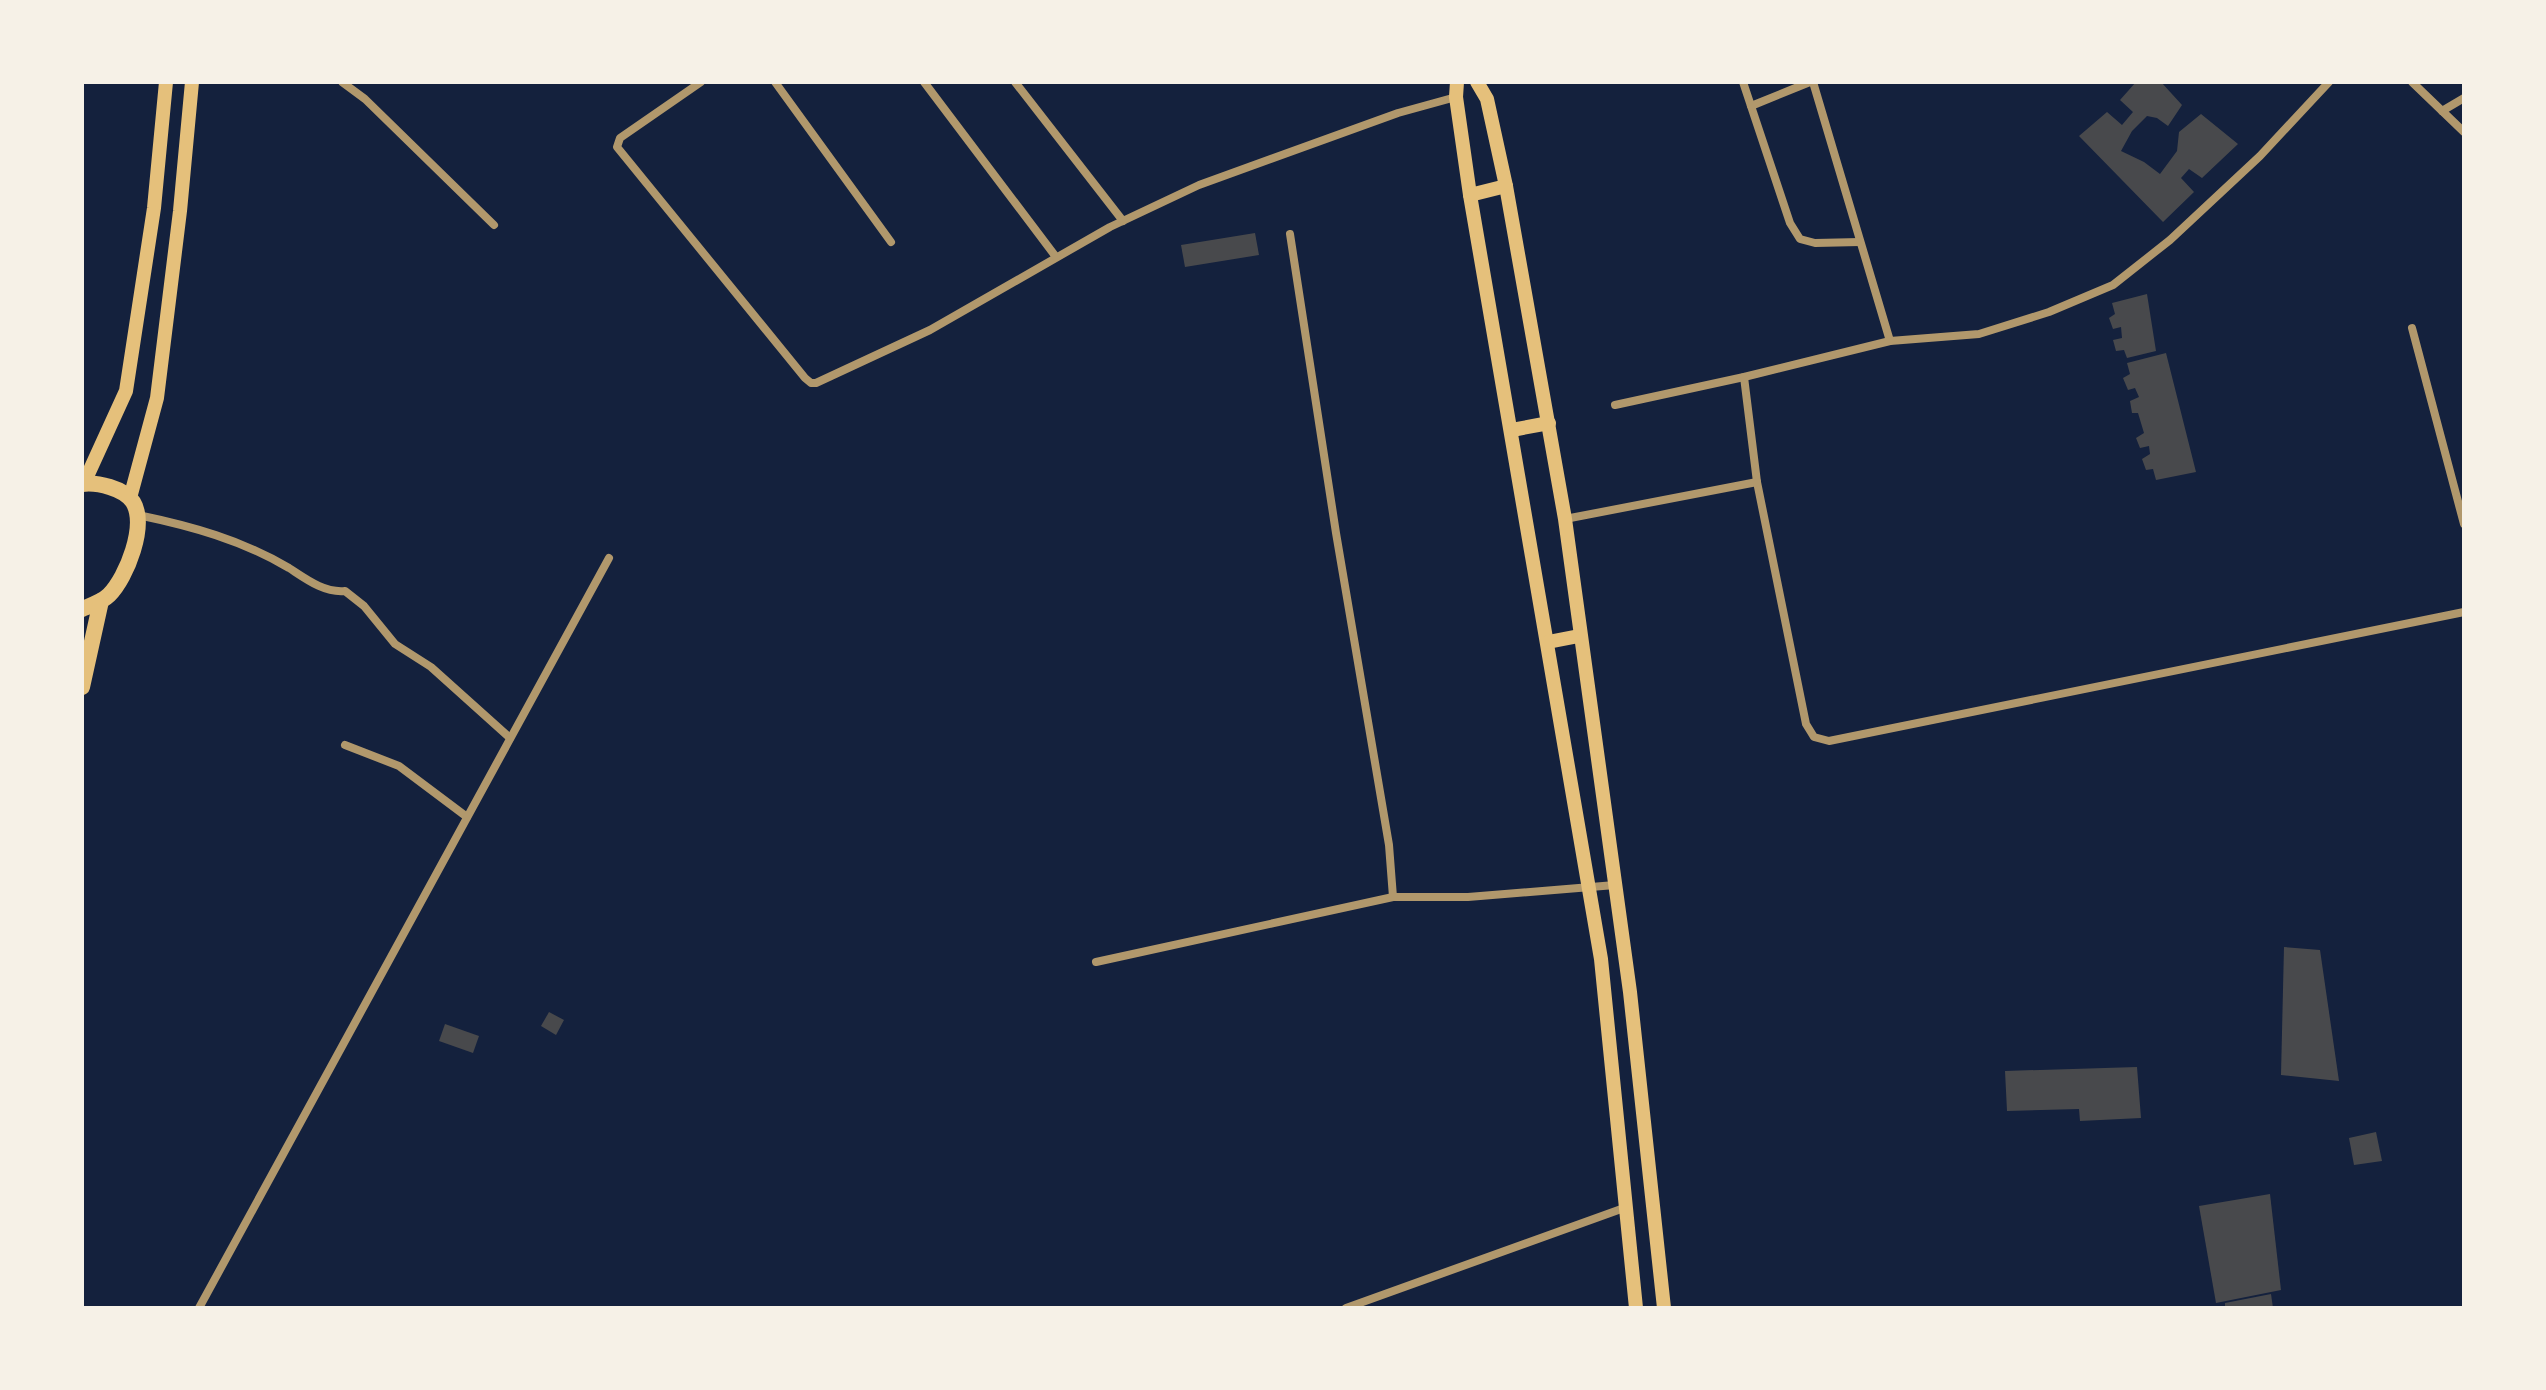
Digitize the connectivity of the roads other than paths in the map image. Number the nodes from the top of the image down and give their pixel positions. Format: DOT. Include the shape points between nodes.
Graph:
graph roads {
  1 [pos="166,82"];
  2 [pos="192,82"];
  3 [pos="342,82"];
  4 [pos="701,82"];
  5 [pos="775,82"];
  6 [pos="924,82"];
  7 [pos="1015,82"];
  8 [pos="1477,82"];
  9 [pos="1743,82"];
  10 [pos="1812,82"];
  11 [pos="2329,82"];
  12 [pos="2412,82"];
  13 [pos="1457,90"];
  14 [pos="2464,98"];
  15 [pos="1751,106"];
  16 [pos="2442,111"];
  17 [pos="2464,132"];
  18 [pos="1506,186"];
  19 [pos="1470,195"];
  20 [pos="1123,221"];
  21 [pos="494,225"];
  22 [pos="1290,234"];
  23 [pos="891,242"];
  24 [pos="1860,242"];
  25 [pos="1056,257"];
  26 [pos="2412,328"];
  27 [pos="1890,341"];
  28 [pos="1744,377"];
  29 [pos="1615,405"];
  30 [pos="1549,423"];
  31 [pos="1512,430"];
  32 [pos="1757,482"];
  33 [pos="83,483"];
  34 [pos="130,498"];
  35 [pos="137,515"];
  36 [pos="1565,519"];
  37 [pos="2464,524"];
  38 [pos="609,558"];
  39 [pos="101,601"];
  40 [pos="82,609"];
  41 [pos="2464,612"];
  42 [pos="1579,636"];
  43 [pos="1548,642"];
  44 [pos="82,687"];
  45 [pos="510,738"];
  46 [pos="345,745"];
  47 [pos="467,817"];
  48 [pos="1615,885"];
  49 [pos="1590,888"];
  50 [pos="1393,897"];
  51 [pos="1096,962"];
  52 [pos="1630,992"];
  53 [pos="1604,997"];
  54 [pos="1624,1208"];
  55 [pos="199,1308"];
  56 [pos="1346,1308"];
  57 [pos="1636,1308"];
  58 [pos="1664,1308"];
  1 -- 33 [label="main road" via="154,208 126,391"];
  2 -- 34 [label="main road" via="157,398"];
  3 -- 21 [label="street"];
  4 -- 25 [label="street" via="620,138 617,147 811,383 930,330"];
  5 -- 23 [label="street"];
  6 -- 25 [label="street"];
  7 -- 20 [label="street"];
  8 -- 18 [label="main road" via="1487,99"];
  9 -- 15 [label="street"];
  10 -- 15 [label="street"];
  10 -- 24 [label="street"];
  11 -- 27 [label="street" via="2260,156 2113,285 1979,334"];
  12 -- 16 [label="street"];
  13 -- 19 [label="main road"];
  13 -- 20 [label="street" via="1199,185"];
  14 -- 16 [label="street"];
  15 -- 24 [label="street" via="1800,239"];
  16 -- 17 [label="street"];
  18 -- 19 [label="main road"];
  18 -- 30 [label="main road"];
  19 -- 31 [label="main road"];
  20 -- 25 [label="street"];
  22 -- 50 [label="street" via="1387,829"];
  24 -- 27 [label="street"];
  26 -- 37 [label="street"];
  27 -- 28 [label="street"];
  28 -- 29 [label="street"];
  28 -- 32 [label="street"];
  30 -- 31 [label="main road"];
  30 -- 36 [label="main road"];
  31 -- 43 [label="main road"];
  32 -- 36 [label="street"];
  32 -- 41 [label="street" via="1806,724 1814,737 1829,741"];
  33 -- 34 [label="main road"];
  34 -- 35 [label="main road"];
  35 -- 39 [label="main road" via="130,561 119,583"];
  35 -- 45 [label="street" via="252,548 314,584 345,591 395,644 431,667"];
  36 -- 42 [label="main road"];
  38 -- 45 [label="street"];
  39 -- 40 [label="main road"];
  39 -- 44 [label="main road"];
  42 -- 43 [label="main road"];
  42 -- 48 [label="main road"];
  43 -- 49 [label="main road"];
  45 -- 47 [label="street"];
  46 -- 47 [label="street" via="399,766"];
  47 -- 55 [label="street"];
  48 -- 49 [label="street"];
  48 -- 52 [label="main road"];
  49 -- 50 [label="street"];
  49 -- 53 [label="main road"];
  50 -- 51 [label="street"];
  52 -- 53 [label="main road"];
  52 -- 58 [label="main road"];
  53 -- 54 [label="main road"];
  54 -- 56 [label="street"];
  54 -- 57 [label="main road"];
}
